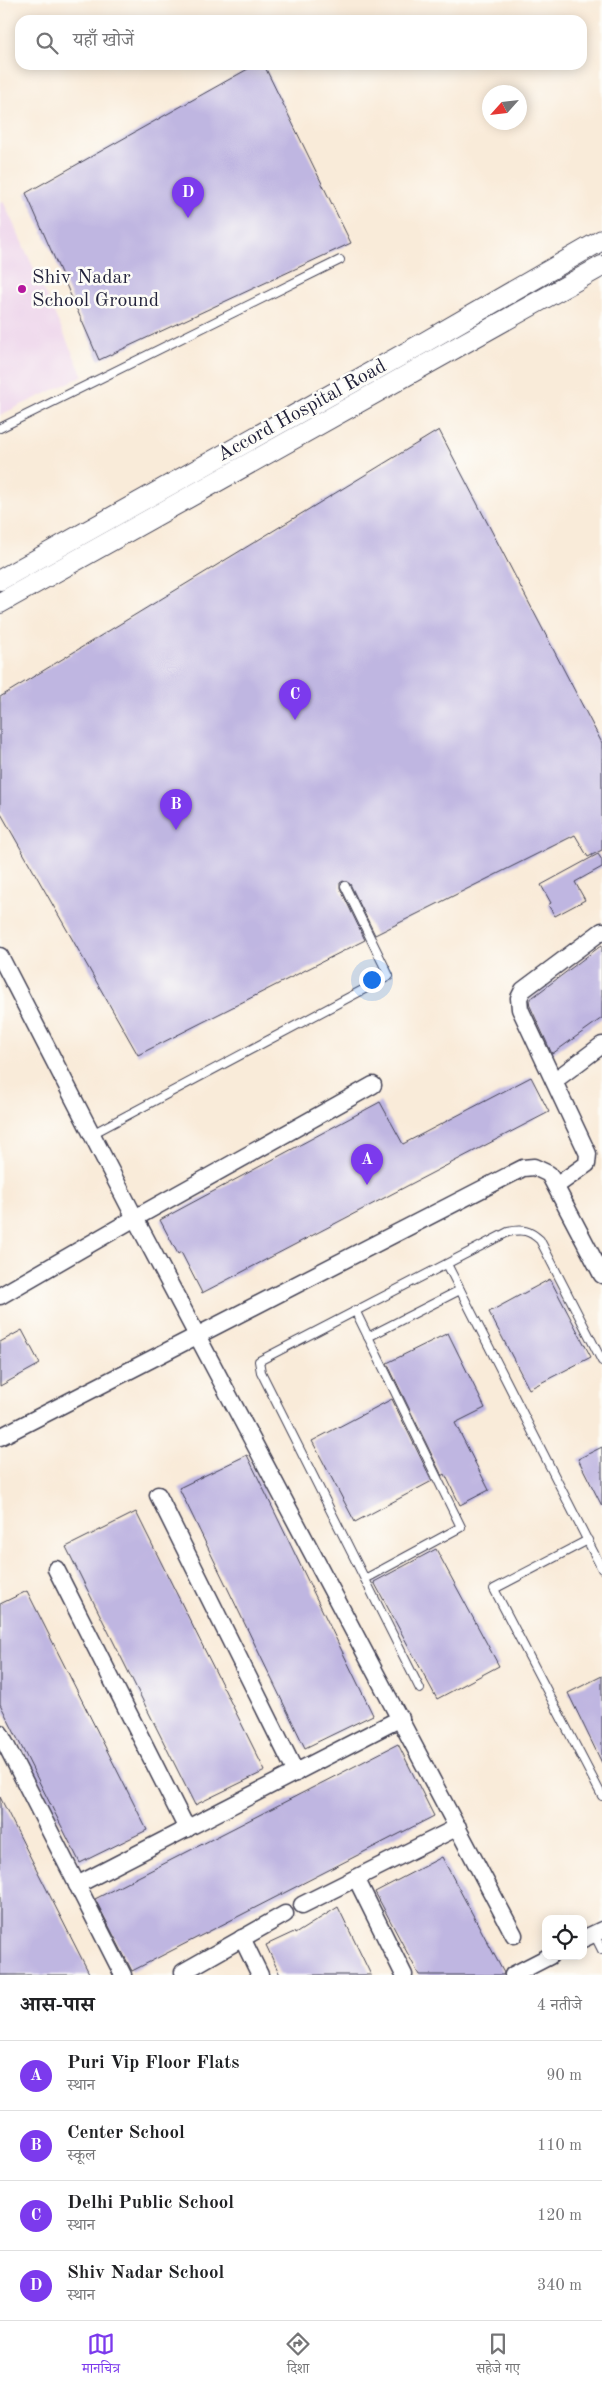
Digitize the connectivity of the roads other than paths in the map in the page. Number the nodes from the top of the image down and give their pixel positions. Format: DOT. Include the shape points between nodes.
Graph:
graph roads {
  1 [pos="602,240"];
  2 [pos="340,260"];
  3 [pos="602,266"];
  4 [pos="0,428"];
  5 [pos="0,580"];
  6 [pos="0,603"];
  7 [pos="344,886"];
  8 [pos="602,931"];
  9 [pos="0,956"];
  10 [pos="602,1045"];
  11 [pos="554,1081"];
  12 [pos="372,1085"];
  13 [pos="92,1134"];
  14 [pos="595,1154"];
  15 [pos="556,1186"];
  16 [pos="135,1218"];
  17 [pos="447,1264"];
  18 [pos="602,1275"];
  19 [pos="460,1290"];
  20 [pos="0,1296"];
  21 [pos="355,1310"];
  22 [pos="198,1336"];
  23 [pos="368,1337"];
  24 [pos="602,1361"];
  25 [pos="0,1437"];
  26 [pos="158,1495"];
  27 [pos="588,1540"];
  28 [pos="602,1569"];
  29 [pos="56,1570"];
  30 [pos="365,1578"];
  31 [pos="420,1690"];
  32 [pos="401,1718"];
  33 [pos="0,1733"];
  34 [pos="296,1773"];
  35 [pos="602,1796"];
  36 [pos="458,1827"];
  37 [pos="187,1829"];
  38 [pos="356,1878"];
  39 [pos="77,1885"];
  40 [pos="302,1905"];
  41 [pos="285,1914"];
  42 [pos="514,1934"];
  43 [pos="593,1934"];
  44 [pos="242,1938"];
  45 [pos="602,1950"];
  46 [pos="542,1960"];
  47 [pos="183,1972"];
  48 [pos="123,1975"];
  49 [pos="260,1975"];
  50 [pos="404,1975"];
  51 [pos="513,1975"];
  1 -- 5 [label="street, Accord Hospital Road"];
  2 -- 4 [label="lane"];
  3 -- 6 [label="street"];
  7 -- 13 [label="lane" via="388,976"];
  8 -- 11 [label="street" via="524,990 518,998 520,1009"];
  9 -- 13 [label="street"];
  10 -- 11 [label="street"];
  11 -- 14 [label="street"];
  12 -- 16 [label="street"];
  13 -- 16 [label="street"];
  14 -- 15 [label="street" via="587,1164"];
  15 -- 18 [label="street"];
  15 -- 22 [label="street" via="542,1169 534,1166 523,1168"];
  16 -- 20 [label="street"];
  16 -- 22 [label="street"];
  17 -- 19 [label="lane"];
  17 -- 21 [label="lane"];
  17 -- 24 [label="lane" via="508,1232 529,1231 540,1240"];
  19 -- 23 [label="lane"];
  19 -- 27 [label="lane"];
  21 -- 23 [label="lane"];
  21 -- 30 [label="lane" via="263,1357 259,1365"];
  22 -- 25 [label="street"];
  22 -- 32 [label="street"];
  23 -- 30 [label="lane" via="461,1527"];
  26 -- 34 [label="street"];
  27 -- 28 [label="lane"];
  27 -- 35 [label="lane" via="494,1589"];
  29 -- 37 [label="street"];
  30 -- 31 [label="lane"];
  32 -- 34 [label="street"];
  32 -- 36 [label="street"];
  33 -- 39 [label="street"];
  34 -- 37 [label="street"];
  36 -- 38 [label="street"];
  36 -- 42 [label="street"];
  37 -- 39 [label="street"];
  38 -- 40 [label="street"];
  38 -- 50 [label="street"];
  39 -- 48 [label="street"];
  41 -- 44 [label="street"];
  43 -- 45 [label="lane"];
  44 -- 47 [label="street"];
  44 -- 49 [label="street"];
  46 -- 51 [label="street"];
}
